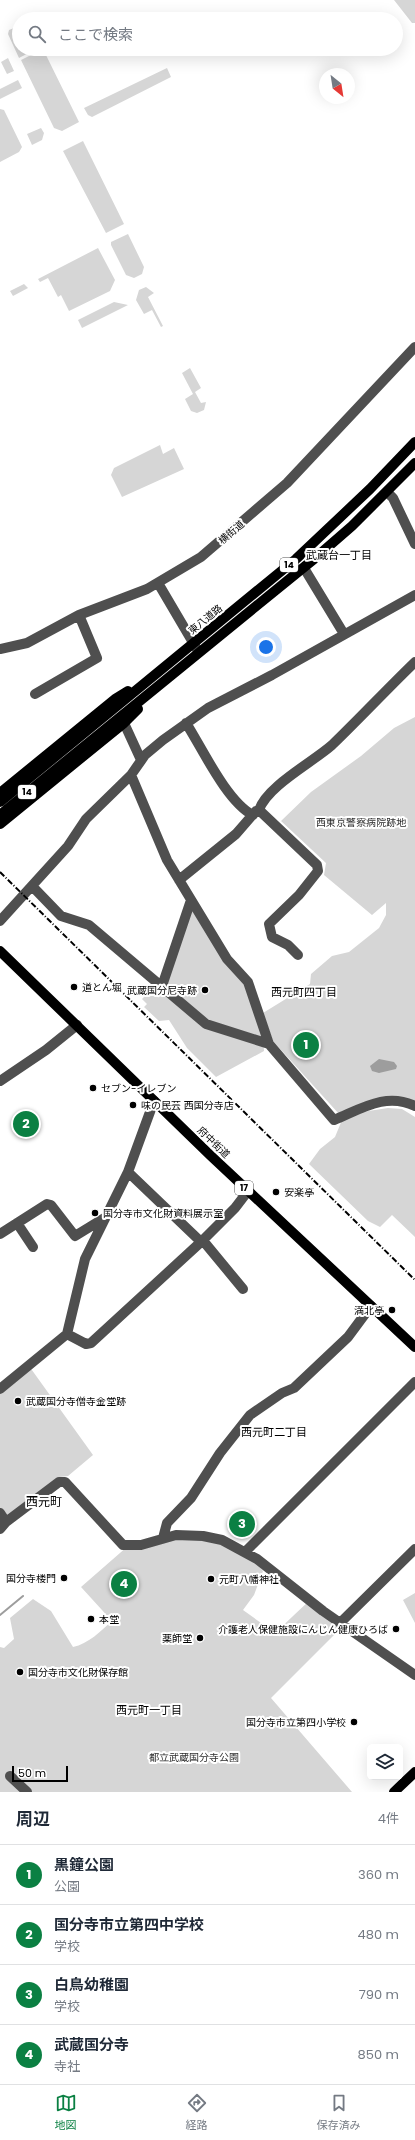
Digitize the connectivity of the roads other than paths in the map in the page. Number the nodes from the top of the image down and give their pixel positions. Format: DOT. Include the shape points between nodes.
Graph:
graph roads {
  1 [pos="415,347"];
  2 [pos="415,442"];
  3 [pos="415,455"];
  4 [pos="415,462"];
  5 [pos="396,463"];
  6 [pos="387,492"];
  7 [pos="373,506"];
  8 [pos="314,542"];
  9 [pos="415,544"];
  10 [pos="304,568"];
  11 [pos="158,584"];
  12 [pos="415,595"];
  13 [pos="79,615"];
  14 [pos="344,634"];
  15 [pos="194,644"];
  16 [pos="0,649"];
  17 [pos="200,654"];
  18 [pos="415,662"];
  19 [pos="153,677"];
  20 [pos="153,691"];
  21 [pos="35,694"];
  22 [pos="124,723"];
  23 [pos="186,723"];
  24 [pos="141,760"];
  25 [pos="132,775"];
  26 [pos="0,793"];
  27 [pos="0,802"];
  28 [pos="256,812"];
  29 [pos="0,815"];
  30 [pos="0,824"];
  31 [pos="179,880"];
  32 [pos="32,886"];
  33 [pos="191,900"];
  34 [pos="0,921"];
  35 [pos="0,951"];
  36 [pos="298,955"];
  37 [pos="162,986"];
  38 [pos="77,1025"];
  39 [pos="269,1044"];
  40 [pos="0,1082"];
  41 [pos="154,1101"];
  42 [pos="415,1106"];
  43 [pos="128,1172"];
  44 [pos="248,1190"];
  45 [pos="106,1216"];
  46 [pos="17,1223"];
  47 [pos="0,1234"];
  48 [pos="202,1241"];
  49 [pos="33,1247"];
  50 [pos="242,1289"];
  51 [pos="371,1306"];
  52 [pos="67,1334"];
  53 [pos="415,1347"];
  54 [pos="415,1382"];
  55 [pos="0,1389"];
  56 [pos="0,1513"];
  57 [pos="3,1525"];
  58 [pos="163,1538"];
  59 [pos="415,1549"];
  60 [pos="246,1551"];
  61 [pos="340,1623"];
  62 [pos="413,1671"];
  63 [pos="415,1772"];
  64 [pos="10,1776"];
  65 [pos="27,1792"];
  66 [pos="394,1792"];
  1 -- 11 [label="street, 横街道" via="276,494 201,557"];
  2 -- 5 [label="main road, 東八道路 / 14"];
  3 -- 5 [label="main road" via="399,472 394,470"];
  4 -- 6 [label="main road, 14"];
  5 -- 8 [label="main road, 東八道路 / 14"];
  6 -- 7 [label="main road, 14"];
  6 -- 9 [label="street" via="393,498"];
  7 -- 8 [label="main road" via="374,499 370,497 345,520"];
  7 -- 10 [label="main road, 14"];
  8 -- 15 [label="main road, 東八道路 / 14"];
  10 -- 14 [label="street"];
  10 -- 17 [label="main road, 14"];
  11 -- 13 [label="street, 横街道"];
  11 -- 15 [label="street"];
  12 -- 14 [label="street"];
  13 -- 16 [label="street, 横街道" via="27,643"];
  13 -- 21 [label="street" via="97,658"];
  14 -- 23 [label="street" via="208,708"];
  15 -- 17 [label="street"];
  15 -- 19 [label="main road, 東八道路 / 14"];
  17 -- 20 [label="main road, 14"];
  18 -- 28 [label="street" via="331,745 276,788"];
  19 -- 26 [label="main road, 14" via="115,699"];
  19 -- 27 [label="main road, 東八道路 / 14"];
  20 -- 22 [label="main road, 14"];
  20 -- 29 [label="main road, 14"];
  22 -- 24 [label="street"];
  22 -- 30 [label="main road, 14"];
  23 -- 24 [label="street"];
  23 -- 28 [label="street" via="223,784 244,811"];
  24 -- 25 [label="street"];
  25 -- 31 [label="street" via="167,860"];
  25 -- 32 [label="street" via="86,819 68,846"];
  28 -- 31 [label="street" via="236,834"];
  28 -- 36 [label="street" via="317,865 318,870 299,895 269,924 272,937 288,945"];
  31 -- 33 [label="street"];
  32 -- 34 [label="street"];
  32 -- 37 [label="street" via="61,916 89,925"];
  33 -- 37 [label="street"];
  33 -- 39 [label="street" via="227,959 248,982"];
  35 -- 38 [label="main road, 府中街道 / 17"];
  37 -- 39 [label="street" via="206,1024"];
  38 -- 40 [label="street"];
  38 -- 41 [label="main road, 府中街道 / 17"];
  39 -- 42 [label="street" via="334,1120 379,1101 396,1100"];
  41 -- 43 [label="street"];
  41 -- 44 [label="main road, 府中街道 / 17"];
  43 -- 45 [label="street"];
  43 -- 48 [label="street"];
  44 -- 48 [label="street" via="235,1208"];
  44 -- 51 [label="main road, 府中街道 / 17"];
  45 -- 46 [label="street" via="75,1236 51,1204"];
  45 -- 52 [label="street" via="85,1259"];
  46 -- 47 [label="street"];
  46 -- 49 [label="street"];
  48 -- 50 [label="street"];
  48 -- 52 [label="street" via="91,1343 86,1344"];
  51 -- 53 [label="main road, 府中街道 / 17"];
  51 -- 58 [label="street" via="348,1337 294,1388 282,1393 250,1416 220,1453 191,1498 167,1523"];
  52 -- 55 [label="street"];
  54 -- 60 [label="street"];
  56 -- 57 [label="street"];
  57 -- 58 [label="street" via="59,1482 65,1482 123,1545 141,1545"];
  58 -- 60 [label="street" via="188,1534 203,1536 222,1540"];
  59 -- 61 [label="street"];
  60 -- 61 [label="street"];
  61 -- 62 [label="street"];
  63 -- 66 [label="main road"];
  64 -- 65 [label="street"];
}
